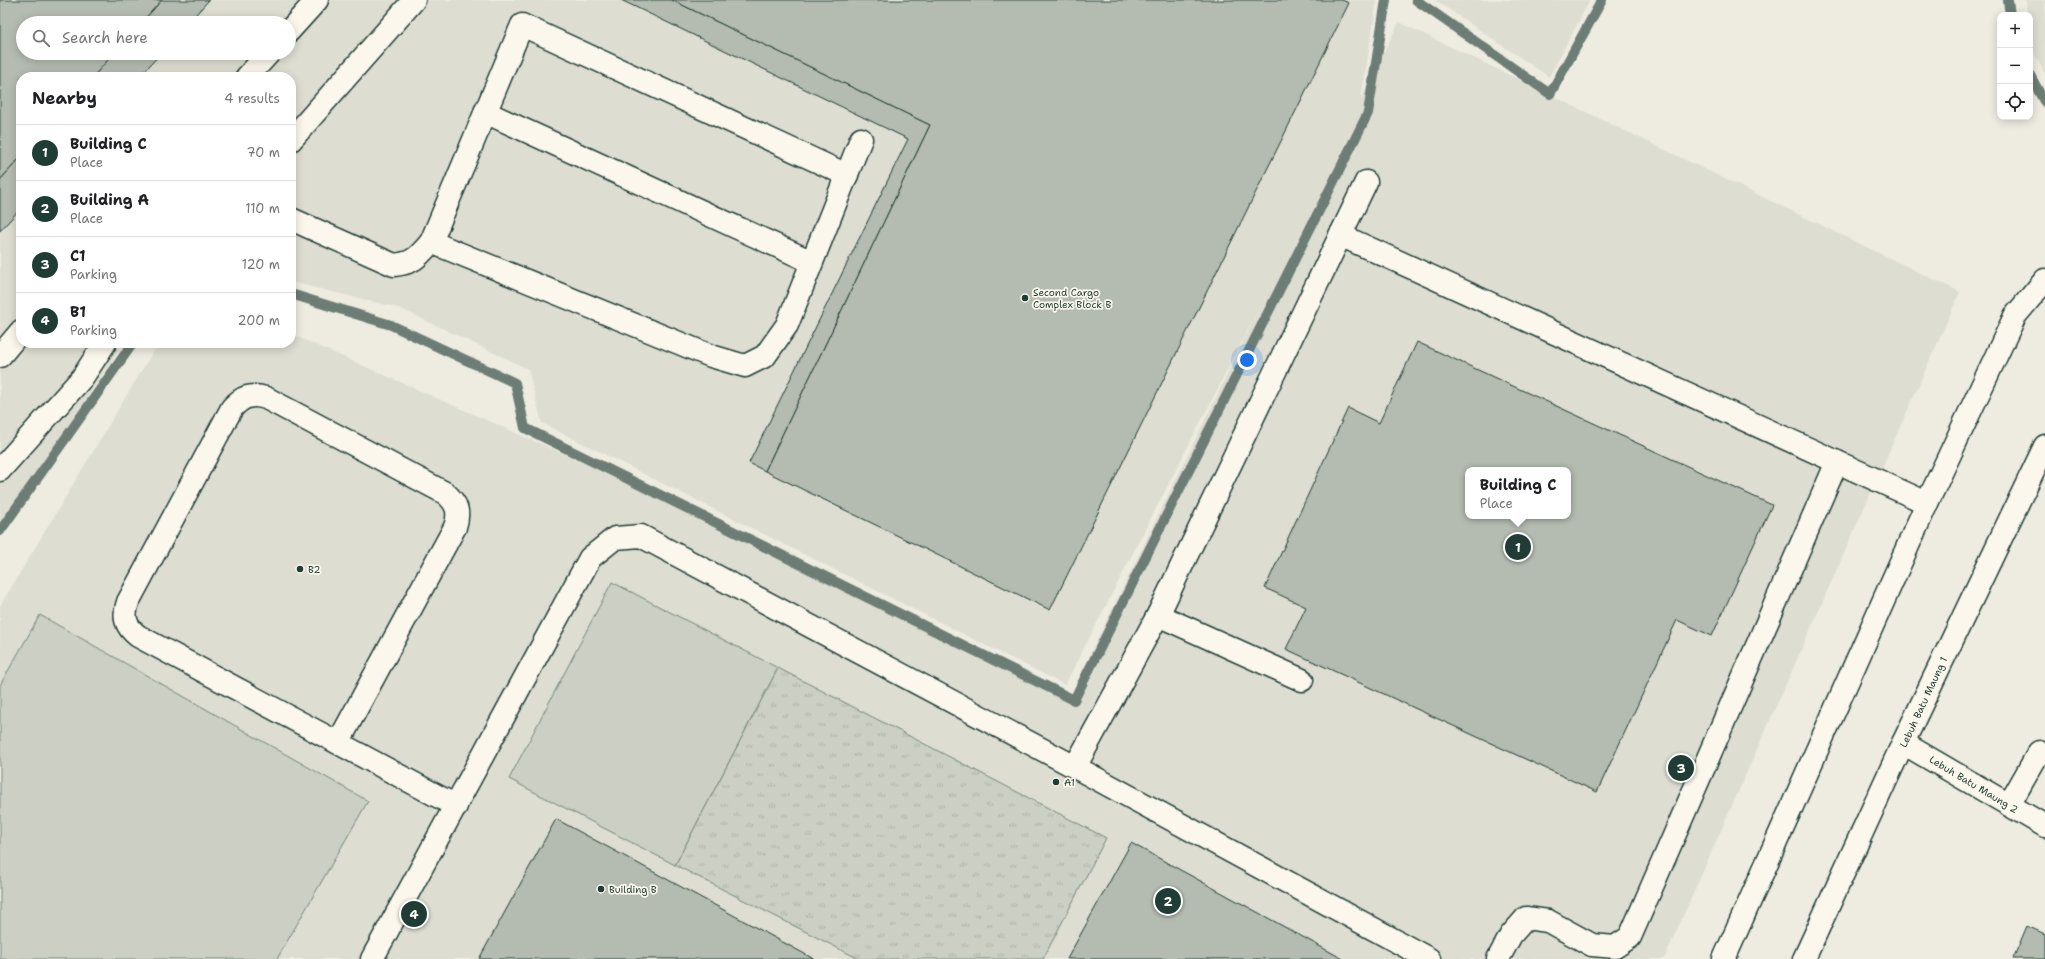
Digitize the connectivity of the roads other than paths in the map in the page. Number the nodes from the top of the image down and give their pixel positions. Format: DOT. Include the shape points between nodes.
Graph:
graph roads {
  1 [pos="317,0"];
  2 [pos="414,0"];
  3 [pos="296,23"];
  4 [pos="263,60"];
  5 [pos="252,72"];
  6 [pos="485,112"];
  7 [pos="296,134"];
  8 [pos="861,139"];
  9 [pos="847,175"];
  10 [pos="1366,182"];
  11 [pos="296,221"];
  12 [pos="1340,235"];
  13 [pos="431,242"];
  14 [pos="812,262"];
  15 [pos="2045,280"];
  16 [pos="16,337"];
  17 [pos="102,348"];
  18 [pos="0,356"];
  19 [pos="2045,446"];
  20 [pos="1837,462"];
  21 [pos="0,470"];
  22 [pos="1927,503"];
  23 [pos="1158,615"];
  24 [pos="1302,680"];
  25 [pos="338,743"];
  26 [pos="1903,743"];
  27 [pos="2039,752"];
  28 [pos="1075,767"];
  29 [pos="2009,805"];
  30 [pos="456,806"];
  31 [pos="2045,826"];
  32 [pos="372,959"];
  33 [pos="1429,959"];
  34 [pos="1498,959"];
  35 [pos="1724,959"];
  36 [pos="1804,959"];
  1 -- 3 [label="street"];
  2 -- 7 [label="street"];
  4 -- 5 [label="street"];
  6 -- 9 [label="street" via="522,25"];
  6 -- 13 [label="street"];
  6 -- 14 [label="street"];
  8 -- 9 [label="street"];
  9 -- 14 [label="street"];
  10 -- 12 [label="street"];
  11 -- 13 [label="street" via="394,265 408,263 419,256"];
  12 -- 20 [label="street"];
  12 -- 23 [label="street"];
  13 -- 14 [label="street" via="711,356 745,366 765,356 787,325"];
  15 -- 22 [label="street" via="2015,316"];
  16 -- 18 [label="street"];
  17 -- 21 [label="street" via="82,378"];
  19 -- 26 [label="street, Lebuh Batu Maung 1"];
  20 -- 22 [label="street"];
  20 -- 34 [label="street" via="1630,937 1615,947 1592,945 1548,921 1526,918 1511,935"];
  22 -- 35 [label="street"];
  23 -- 24 [label="street"];
  23 -- 28 [label="street"];
  25 -- 25 [label="street" via="138,636 125,622 128,602 225,421 239,401 247,396 257,395 266,398 445,493 453,499 457,508 458,518 455,527"];
  25 -- 30 [label="street"];
  26 -- 29 [label="street, Lebuh Batu Maung 2"];
  26 -- 36 [label="street, Lebuh Batu Maung 1"];
  27 -- 29 [label="street"];
  28 -- 30 [label="street" via="641,536 614,538 590,558"];
  28 -- 33 [label="street"];
  29 -- 31 [label="street, Lebuh Batu Maung 2"];
  30 -- 32 [label="street"];
}
